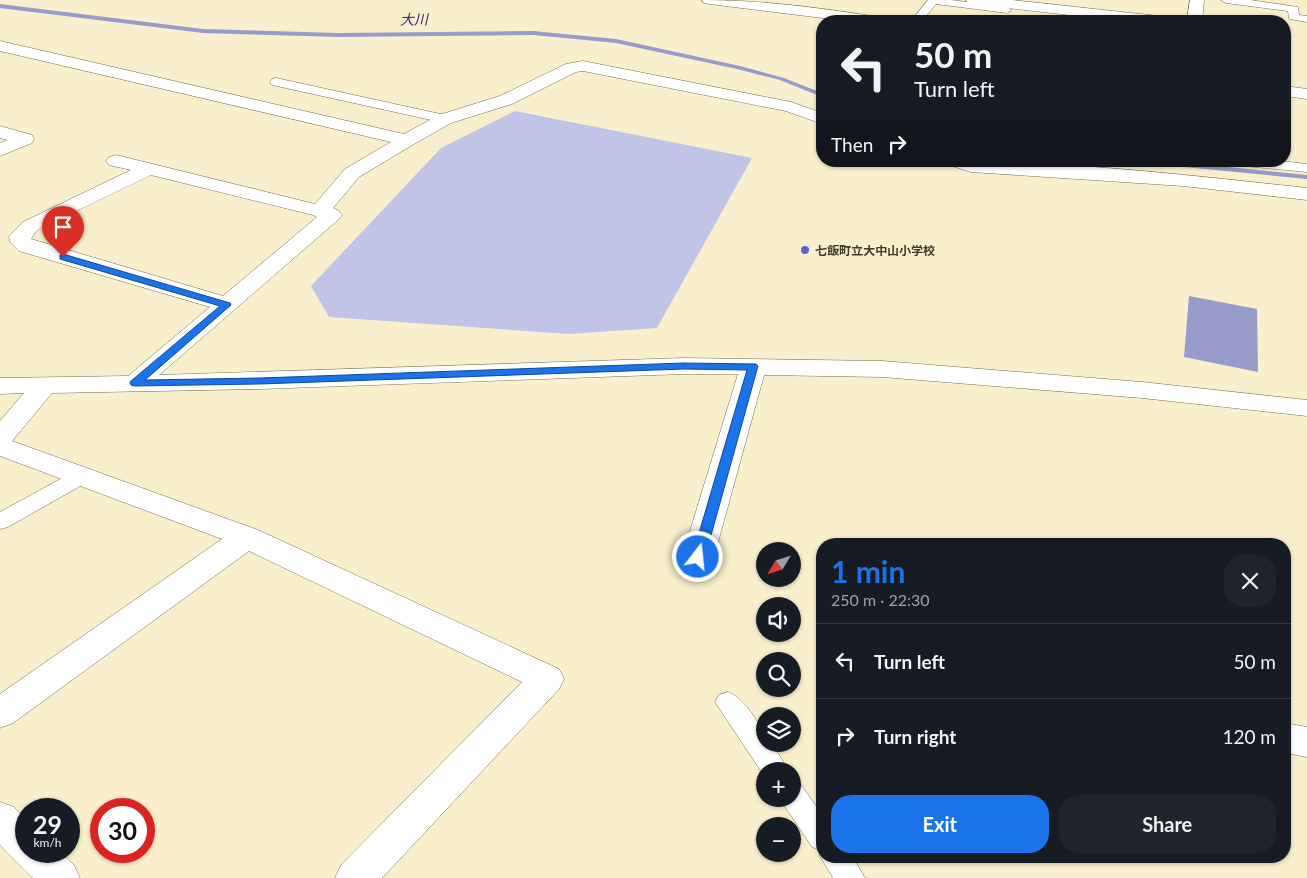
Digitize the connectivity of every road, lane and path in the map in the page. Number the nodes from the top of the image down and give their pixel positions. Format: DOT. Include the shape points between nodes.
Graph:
graph roads {
  1 [pos="709,0"];
  2 [pos="974,0"];
  3 [pos="1197,0"];
  4 [pos="1226,0"];
  5 [pos="1006,10"];
  6 [pos="836,15"];
  7 [pos="921,15"];
  8 [pos="1106,15"];
  9 [pos="1196,15"];
  10 [pos="1307,19"];
  11 [pos="0,46"];
  12 [pos="276,82"];
  13 [pos="1291,92"];
  14 [pos="1307,94"];
  15 [pos="816,117"];
  16 [pos="445,120"];
  17 [pos="0,132"];
  18 [pos="407,140"];
  19 [pos="0,150"];
  20 [pos="116,161"];
  21 [pos="1291,166"];
  22 [pos="986,167"];
  23 [pos="1307,168"];
  24 [pos="147,170"];
  25 [pos="1307,194"];
  26 [pos="320,211"];
  27 [pos="227,305"];
  28 [pos="753,366"];
  29 [pos="135,383"];
  30 [pos="46,384"];
  31 [pos="0,386"];
  32 [pos="1307,408"];
  33 [pos="0,438"];
  34 [pos="0,446"];
  35 [pos="82,476"];
  36 [pos="0,522"];
  37 [pos="247,537"];
  38 [pos="698,557"];
  39 [pos="728,702"];
  40 [pos="2,708"];
  41 [pos="1291,739"];
  42 [pos="1307,742"];
  43 [pos="770,762"];
  44 [pos="800,807"];
  45 [pos="0,818"];
  46 [pos="816,829"];
  47 [pos="15,834"];
  48 [pos="45,863"];
  49 [pos="840,863"];
  50 [pos="60,878"];
  51 [pos="355,878"];
  52 [pos="850,878"];
  1 -- 6 [label="street"];
  2 -- 8 [label="street"];
  3 -- 9 [label="street"];
  4 -- 10 [label="lane" via="1294,9 1293,17"];
  5 -- 7 [label="lane" via="932,1"];
  11 -- 18 [label="street"];
  12 -- 16 [label="lane"];
  13 -- 14 [label="street"];
  15 -- 16 [label="street" via="791,107 583,66 572,67 506,100"];
  16 -- 18 [label="street"];
  17 -- 19 [label="street" via="25,139"];
  18 -- 26 [label="street" via="352,173"];
  20 -- 24 [label="street"];
  21 -- 23 [label="lane"];
  22 -- 25 [label="street" via="1183,180"];
  24 -- 26 [label="street"];
  24 -- 27 [label="street" via="30,226 20,236 21,242"];
  26 -- 27 [label="street" via="332,214"];
  27 -- 29 [label="street"];
  28 -- 29 [label="street"];
  28 -- 32 [label="street" via="882,369 1142,390"];
  28 -- 38 [label="street"];
  29 -- 30 [label="street"];
  30 -- 31 [label="street"];
  30 -- 33 [label="street"];
  34 -- 35 [label="street"];
  35 -- 36 [label="lane"];
  35 -- 37 [label="street"];
  37 -- 40 [label="street"];
  37 -- 51 [label="street" via="547,679"];
  39 -- 43 [label="lane"];
  41 -- 42 [label="street"];
  44 -- 46 [label="lane"];
  45 -- 47 [label="street"];
  48 -- 50 [label="street"];
  49 -- 52 [label="lane"];
}
